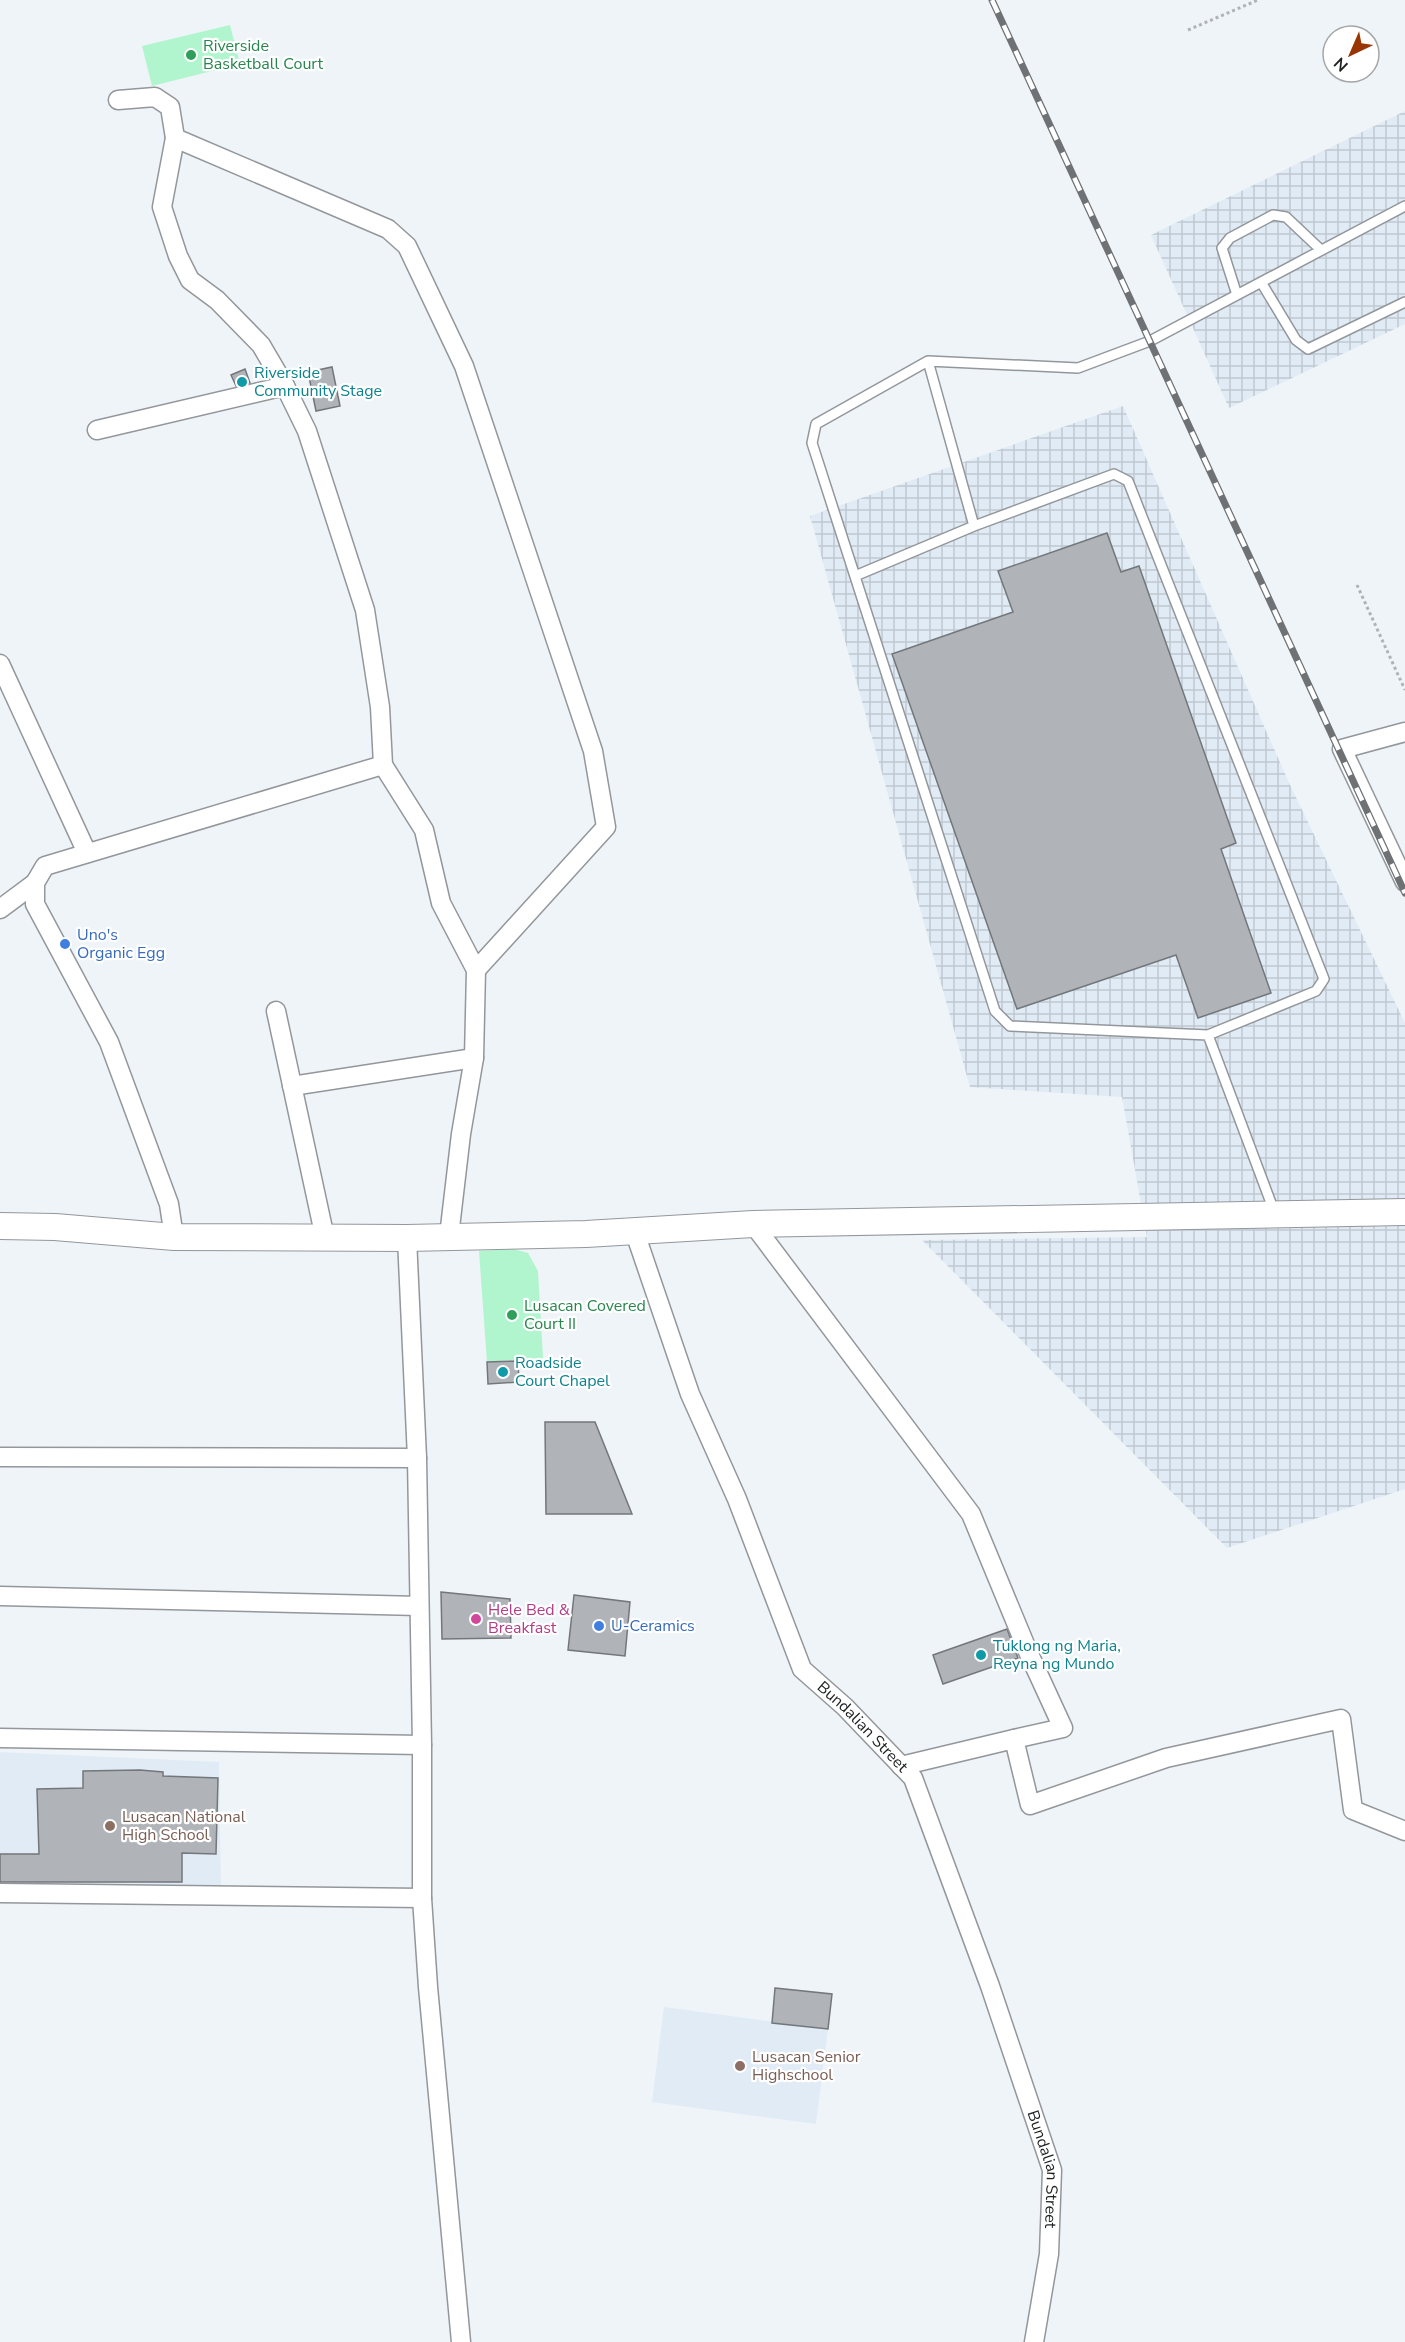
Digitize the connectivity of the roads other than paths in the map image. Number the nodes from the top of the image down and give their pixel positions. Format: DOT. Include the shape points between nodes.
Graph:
graph roads {
  1 [pos="118,100"];
  2 [pos="175,138"];
  3 [pos="1405,206"];
  4 [pos="1322,250"];
  5 [pos="1261,282"];
  6 [pos="1237,295"];
  7 [pos="1405,302"];
  8 [pos="928,361"];
  9 [pos="285,386"];
  10 [pos="97,430"];
  11 [pos="974,526"];
  12 [pos="855,576"];
  13 [pos="0,664"];
  14 [pos="1405,732"];
  15 [pos="383,765"];
  16 [pos="87,853"];
  17 [pos="1405,882"];
  18 [pos="35,883"];
  19 [pos="0,909"];
  20 [pos="476,970"];
  21 [pos="276,1011"];
  22 [pos="1208,1035"];
  23 [pos="474,1058"];
  24 [pos="292,1086"];
  25 [pos="1405,1212"];
  26 [pos="1275,1213"];
  27 [pos="753,1224"];
  28 [pos="0,1226"];
  29 [pos="634,1230"];
  30 [pos="449,1236"];
  31 [pos="174,1237"];
  32 [pos="325,1238"];
  33 [pos="407,1238"];
  34 [pos="0,1457"];
  35 [pos="417,1458"];
  36 [pos="0,1596"];
  37 [pos="419,1606"];
  38 [pos="0,1738"];
  39 [pos="1014,1739"];
  40 [pos="422,1745"];
  41 [pos="901,1767"];
  42 [pos="1405,1831"];
  43 [pos="0,1893"];
  44 [pos="422,1898"];
  45 [pos="461,2342"];
  46 [pos="1034,2342"];
  1 -- 2 [label="street" via="155,97 170,107"];
  2 -- 9 [label="street" via="162,207 178,256 190,280 217,300 261,345"];
  2 -- 20 [label="street" via="388,229 407,246 464,366 593,751 606,827"];
  3 -- 4 [label="lane"];
  4 -- 5 [label="lane"];
  4 -- 6 [label="lane" via="1286,217 1273,215 1230,238 1222,248"];
  5 -- 6 [label="lane"];
  5 -- 7 [label="lane" via="1296,340 1308,349"];
  6 -- 8 [label="lane" via="1150,341 1078,368"];
  8 -- 11 [label="lane"];
  8 -- 12 [label="lane" via="816,424 812,443"];
  9 -- 10 [label="street"];
  9 -- 15 [label="street" via="307,431 365,609 380,707"];
  11 -- 12 [label="lane"];
  11 -- 22 [label="lane" via="1114,474 1128,481 1324,980 1316,991"];
  12 -- 22 [label="lane" via="995,1011 1010,1026"];
  13 -- 16 [label="street"];
  14 -- 17 [label="street" via="1342,748"];
  15 -- 16 [label="street"];
  15 -- 20 [label="street" via="424,830 441,903"];
  16 -- 18 [label="street" via="45,866"];
  18 -- 19 [label="street"];
  18 -- 31 [label="street" via="35,904 42,920 109,1042 169,1204"];
  20 -- 23 [label="street"];
  21 -- 24 [label="street"];
  22 -- 26 [label="lane"];
  23 -- 24 [label="street"];
  23 -- 30 [label="street"];
  24 -- 32 [label="street"];
  25 -- 26 [label="street"];
  26 -- 27 [label="street"];
  27 -- 29 [label="street"];
  27 -- 39 [label="street" via="971,1514 1063,1728"];
  28 -- 31 [label="street"];
  29 -- 30 [label="street"];
  29 -- 41 [label="street, Bundalian Street" via="690,1394 737,1500 802,1669"];
  30 -- 33 [label="street"];
  31 -- 32 [label="street"];
  32 -- 33 [label="street"];
  33 -- 35 [label="street"];
  34 -- 35 [label="street"];
  35 -- 37 [label="street"];
  36 -- 37 [label="street"];
  37 -- 40 [label="street"];
  38 -- 40 [label="street"];
  39 -- 41 [label="street"];
  39 -- 42 [label="street" via="1030,1805 1166,1758 1341,1719 1353,1810"];
  40 -- 44 [label="street"];
  41 -- 46 [label="street, Bundalian Street" via="913,1778 990,1986 1052,2170 1049,2254"];
  43 -- 44 [label="street"];
  44 -- 45 [label="street"];
}
